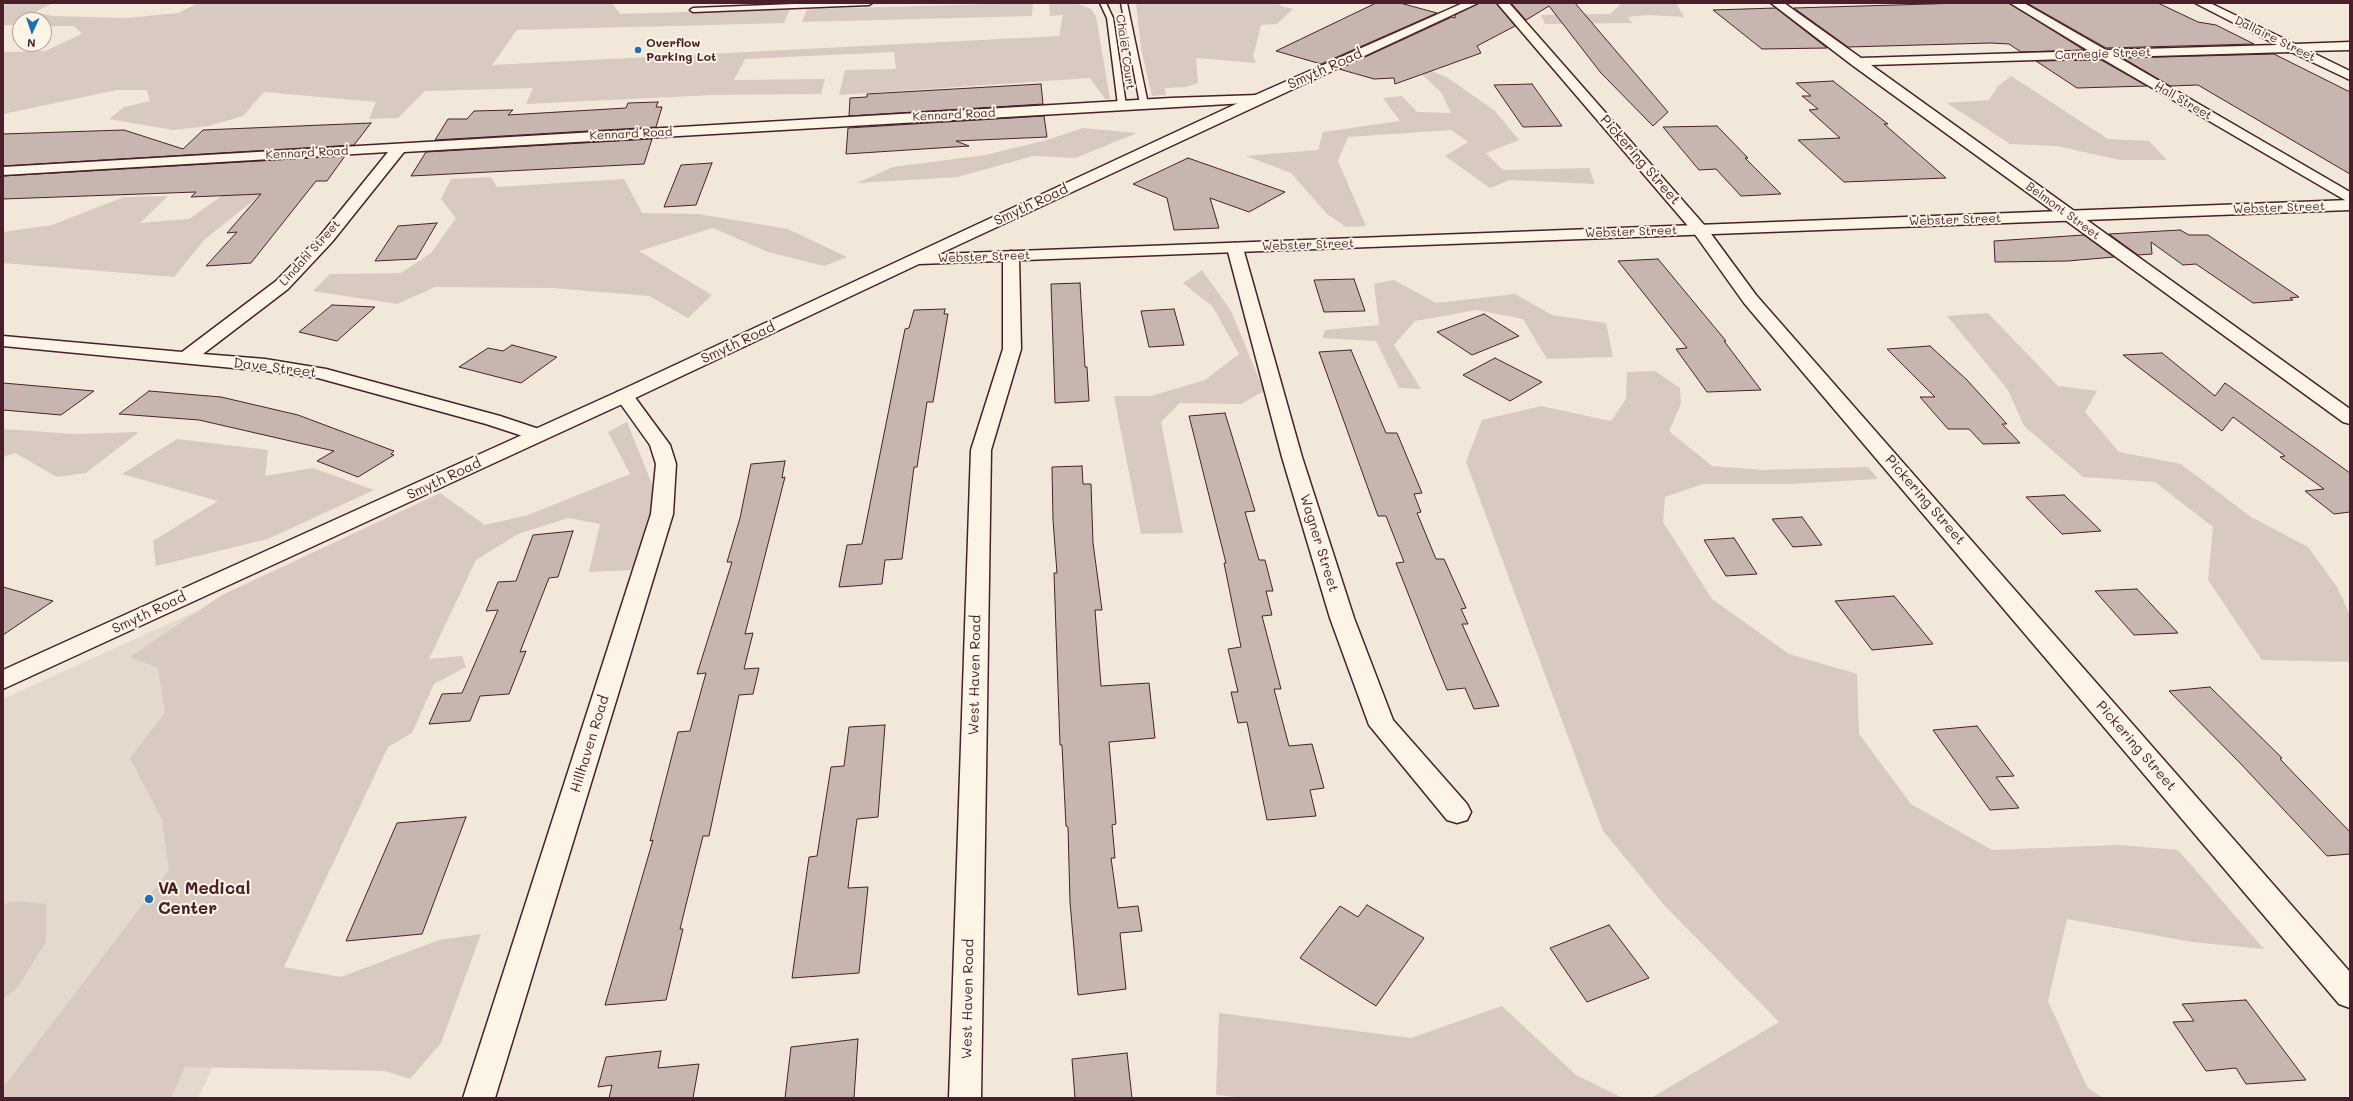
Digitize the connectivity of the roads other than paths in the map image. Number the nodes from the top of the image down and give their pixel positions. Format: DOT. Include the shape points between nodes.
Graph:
graph roads {
  1 [pos="869,3"];
  2 [pos="1104,3"];
  3 [pos="1124,3"];
  4 [pos="1472,3"];
  5 [pos="1503,3"];
  6 [pos="1777,3"];
  7 [pos="2016,3"];
  8 [pos="2201,3"];
  9 [pos="783,4"];
  10 [pos="692,10"];
  11 [pos="2350,46"];
  12 [pos="2293,48"];
  13 [pos="2103,54"];
  14 [pos="1856,62"];
  15 [pos="2350,76"];
  16 [pos="1258,99"];
  17 [pos="1144,104"];
  18 [pos="1122,105"];
  19 [pos="400,147"];
  20 [pos="3,171"];
  21 [pos="2350,198"];
  22 [pos="2350,205"];
  23 [pos="2069,216"];
  24 [pos="1700,230"];
  25 [pos="1235,248"];
  26 [pos="1011,256"];
  27 [pos="913,260"];
  28 [pos="3,341"];
  29 [pos="186,358"];
  30 [pos="624,396"];
  31 [pos="2350,418"];
  32 [pos="538,435"];
  33 [pos="3,680"];
  34 [pos="1457,812"];
  35 [pos="2350,994"];
  36 [pos="479,1098"];
  37 [pos="965,1098"];
  1 -- 9 [label="lane"];
  2 -- 18 [label="lane, Chalet Court" via="1110,18"];
  3 -- 17 [label="lane, Chalet Court"];
  4 -- 16 [label="street, Smyth Road"];
  5 -- 24 [label="street, Pickering Street"];
  6 -- 14 [label="street, Belmont Street"];
  7 -- 13 [label="street, Hall Street"];
  8 -- 12 [label="street, Dallaire Street"];
  9 -- 10 [label="lane"];
  11 -- 12 [label="street, Carnegie Street"];
  12 -- 13 [label="street, Carnegie Street"];
  12 -- 15 [label="street, Dallaire Street"];
  13 -- 14 [label="street, Carnegie Street"];
  13 -- 21 [label="street, Hall Street"];
  14 -- 23 [label="street, Belmont Street"];
  16 -- 17 [label="street, Kennard Road"];
  16 -- 27 [label="street, Smyth Road"];
  17 -- 18 [label="street, Kennard Road"];
  18 -- 19 [label="street, Kennard Road"];
  19 -- 20 [label="street, Kennard Road"];
  19 -- 29 [label="street, Lindahl Street" via="326,239 282,285"];
  22 -- 23 [label="street, Webster Street"];
  23 -- 24 [label="street, Webster Street"];
  23 -- 31 [label="street, Belmont Street"];
  24 -- 25 [label="street, Webster Street"];
  24 -- 35 [label="street, Pickering Street" via="1750,299"];
  25 -- 26 [label="street, Webster Street"];
  25 -- 34 [label="street, Wagner Street" via="1292,457 1340,611 1382,725"];
  26 -- 27 [label="street, Webster Street"];
  26 -- 37 [label="street, West Haven Road" via="1012,349 981,450"];
  27 -- 30 [label="street, Smyth Road"];
  28 -- 29 [label="street, Dave Street"];
  29 -- 32 [label="street, Dave Street" via="320,373 494,420"];
  30 -- 32 [label="street, Smyth Road"];
  30 -- 36 [label="street, Hillhaven Road" via="660,445 666,464 662,514"];
  32 -- 33 [label="street, Smyth Road"];
}
